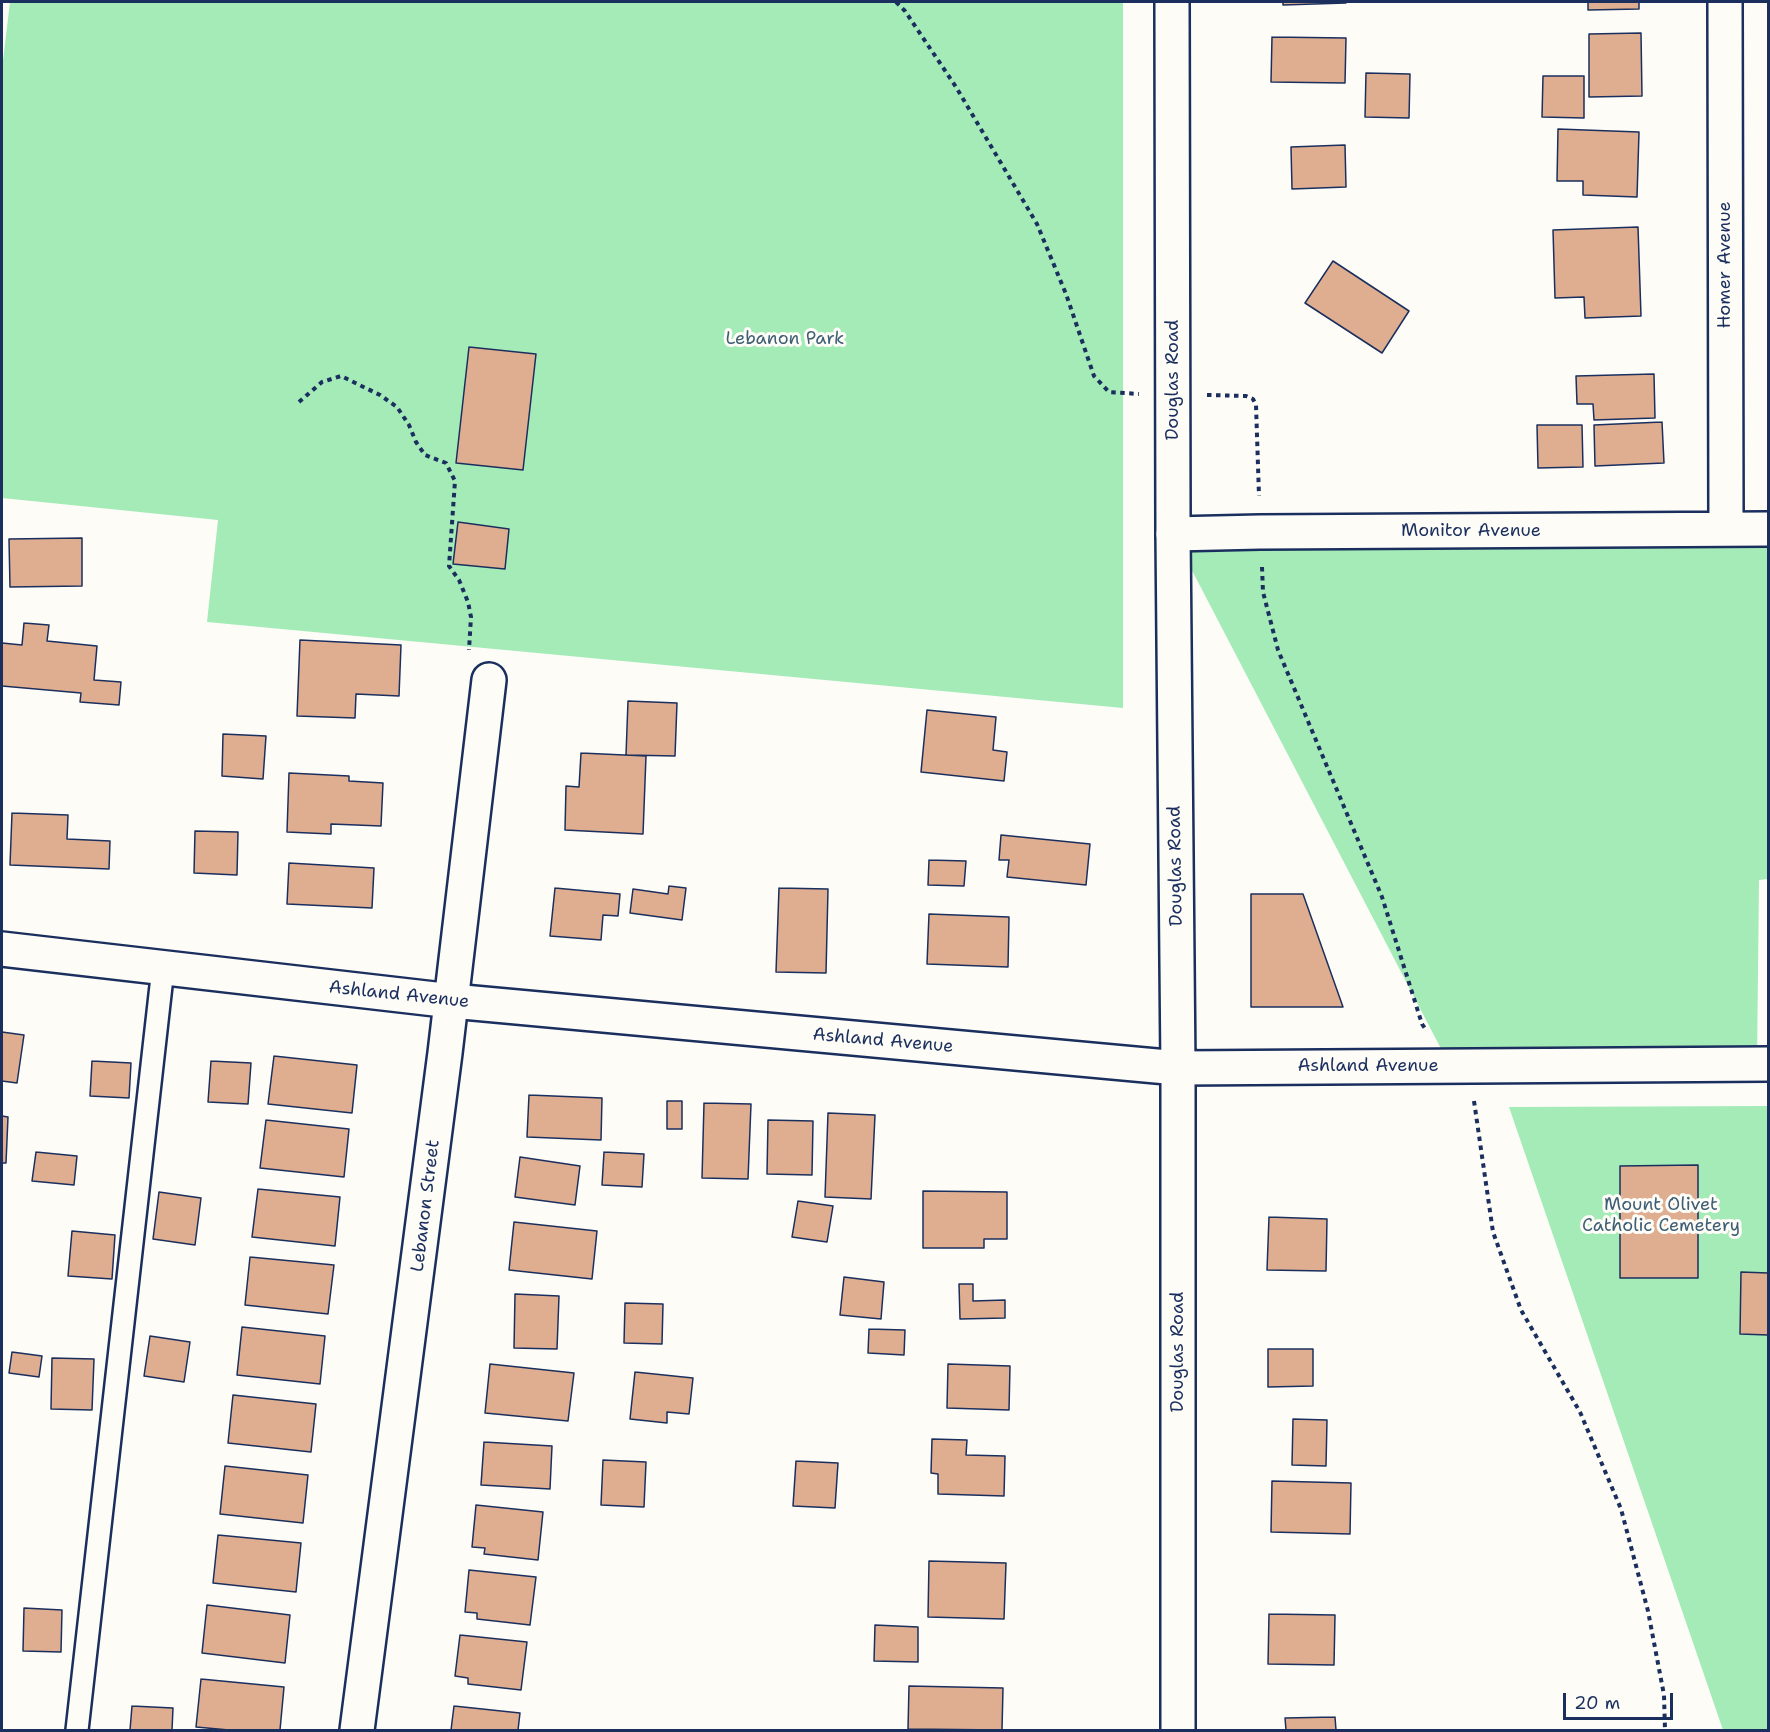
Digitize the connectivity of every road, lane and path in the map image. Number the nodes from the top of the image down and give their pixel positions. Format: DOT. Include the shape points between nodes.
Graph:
graph roads {
  1 [pos="896,2"];
  2 [pos="1172,2"];
  3 [pos="1725,2"];
  4 [pos="1139,394"];
  5 [pos="1209,395"];
  6 [pos="298,402"];
  7 [pos="1259,504"];
  8 [pos="1726,529"];
  9 [pos="1768,529"];
  10 [pos="1173,534"];
  11 [pos="1262,561"];
  12 [pos="478,670"];
  13 [pos="2,949"];
  14 [pos="162,968"];
  15 [pos="452,1001"];
  16 [pos="1428,1033"];
  17 [pos="1768,1064"];
  18 [pos="1178,1068"];
  19 [pos="1476,1103"];
  20 [pos="77,1731"];
  21 [pos="357,1731"];
  22 [pos="1178,1731"];
  23 [pos="1665,1731"];
  1 -- 4 [label="path" via="956,87 1037,224 1094,376 1109,392"];
  2 -- 10 [label="street, Douglas Road"];
  3 -- 8 [label="street, Homer Avenue"];
  5 -- 7 [label="path" via="1246,396 1256,405"];
  6 -- 12 [label="path" via="322,382 341,376 397,407 425,455 446,463 455,481 449,566 468,602"];
  8 -- 9 [label="street, Monitor Avenue"];
  8 -- 10 [label="street, Monitor Avenue"];
  10 -- 18 [label="street, Douglas Road"];
  11 -- 16 [label="path" via="1263,592 1278,650 1382,897"];
  12 -- 15 [label="street, Lebanon Street"];
  13 -- 14 [label="street, Ashland Avenue"];
  14 -- 15 [label="street, Ashland Avenue"];
  14 -- 20 [label="lane"];
  15 -- 18 [label="street, Ashland Avenue"];
  15 -- 21 [label="street, Lebanon Street"];
  17 -- 18 [label="street, Ashland Avenue"];
  18 -- 22 [label="street, Douglas Road"];
  19 -- 23 [label="path" via="1493,1232 1521,1310 1580,1412 1621,1509 1648,1611 1664,1695"];
}
